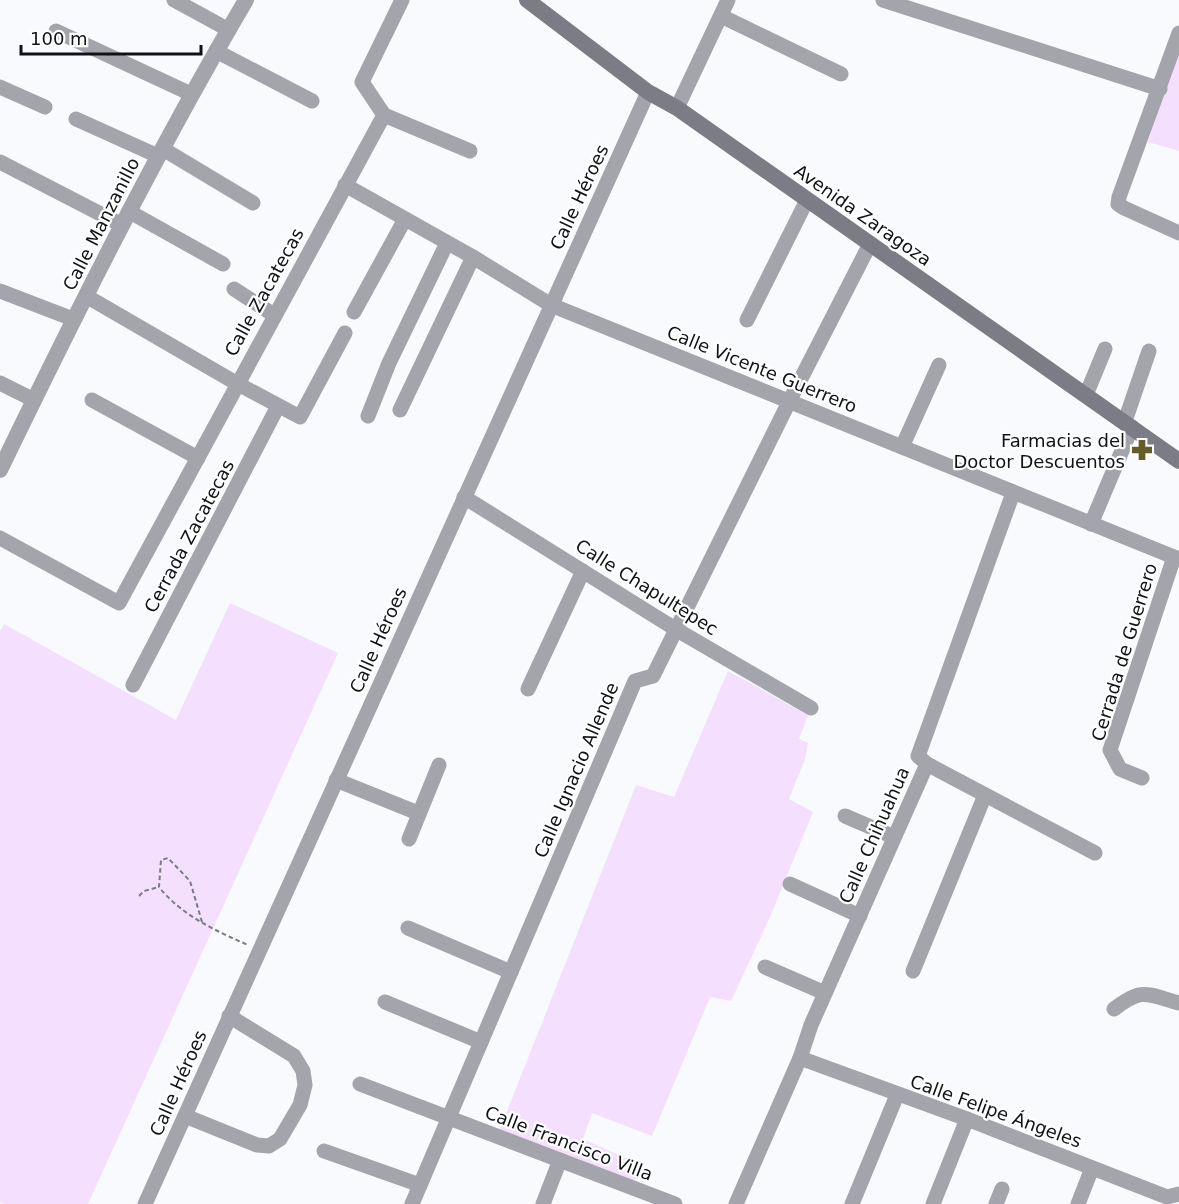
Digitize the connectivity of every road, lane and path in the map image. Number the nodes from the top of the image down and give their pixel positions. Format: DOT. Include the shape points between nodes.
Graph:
graph roads {
  1 [pos="174,0"];
  2 [pos="246,0"];
  3 [pos="402,0"];
  4 [pos="527,0"];
  5 [pos="728,0"];
  6 [pos="883,0"];
  7 [pos="721,16"];
  8 [pos="229,30"];
  9 [pos="56,31"];
  10 [pos="1179,33"];
  11 [pos="216,51"];
  12 [pos="841,74"];
  13 [pos="0,87"];
  14 [pos="1160,89"];
  15 [pos="648,92"];
  16 [pos="191,94"];
  17 [pos="312,101"];
  18 [pos="45,106"];
  19 [pos="677,108"];
  20 [pos="384,115"];
  21 [pos="76,119"];
  22 [pos="470,151"];
  23 [pos="160,153"];
  24 [pos="0,162"];
  25 [pos="345,185"];
  26 [pos="807,200"];
  27 [pos="253,203"];
  28 [pos="126,218"];
  29 [pos="405,219"];
  30 [pos="1179,233"];
  31 [pos="447,243"];
  32 [pos="870,244"];
  33 [pos="473,257"];
  34 [pos="224,264"];
  35 [pos="234,289"];
  36 [pos="0,291"];
  37 [pos="86,296"];
  38 [pos="551,305"];
  39 [pos="354,312"];
  40 [pos="274,315"];
  41 [pos="73,320"];
  42 [pos="747,320"];
  43 [pos="345,333"];
  44 [pos="1105,349"];
  45 [pos="1149,351"];
  46 [pos="939,365"];
  47 [pos="0,383"];
  48 [pos="236,383"];
  49 [pos="1086,394"];
  50 [pos="34,400"];
  51 [pos="92,400"];
  52 [pos="790,400"];
  53 [pos="279,406"];
  54 [pos="400,410"];
  55 [pos="368,416"];
  56 [pos="1128,424"];
  57 [pos="902,447"];
  58 [pos="198,458"];
  59 [pos="1179,461"];
  60 [pos="2,463"];
  61 [pos="1013,493"];
  62 [pos="464,497"];
  63 [pos="1091,524"];
  64 [pos="0,538"];
  65 [pos="1176,558"];
  66 [pos="583,571"];
  67 [pos="677,630"];
  68 [pos="133,685"];
  69 [pos="528,689"];
  70 [pos="811,708"];
  71 [pos="927,764"];
  72 [pos="439,765"];
  73 [pos="1142,778"];
  74 [pos="336,780"];
  75 [pos="986,795"];
  76 [pos="418,813"];
  77 [pos="845,816"];
  78 [pos="894,837"];
  79 [pos="409,839"];
  80 [pos="1095,853"];
  81 [pos="790,884"];
  82 [pos="159,887"];
  83 [pos="139,896"];
  84 [pos="860,916"];
  85 [pos="202,922"];
  86 [pos="408,928"];
  87 [pos="259,950"];
  88 [pos="765,967"];
  89 [pos="913,971"];
  90 [pos="511,972"];
  91 [pos="825,993"];
  92 [pos="385,1002"];
  93 [pos="1179,1003"];
  94 [pos="1114,1009"];
  95 [pos="229,1016"];
  96 [pos="481,1042"];
  97 [pos="800,1058"];
  98 [pos="360,1084"];
  99 [pos="897,1095"];
  100 [pos="185,1116"];
  101 [pos="449,1118"];
  102 [pos="967,1119"];
  103 [pos="324,1151"];
  104 [pos="560,1160"];
  105 [pos="1092,1168"];
  106 [pos="420,1185"];
  107 [pos="1002,1189"];
  108 [pos="1179,1194"];
  109 [pos="145,1204"];
  110 [pos="412,1204"];
  111 [pos="543,1204"];
  112 [pos="675,1204"];
  113 [pos="736,1204"];
  114 [pos="852,1204"];
  115 [pos="933,1204"];
  116 [pos="996,1204"];
  117 [pos="1078,1204"];
  1 -- 8 [label="street"];
  2 -- 8 [label="street, Calle Manzanillo"];
  3 -- 20 [label="street" via="362,82"];
  4 -- 15 [label="main road, Avenida Zaragoza"];
  5 -- 7 [label="street"];
  6 -- 14 [label="street"];
  7 -- 12 [label="street"];
  7 -- 19 [label="street"];
  8 -- 11 [label="street, Calle Manzanillo"];
  9 -- 16 [label="street"];
  10 -- 14 [label="street"];
  11 -- 16 [label="street, Calle Manzanillo"];
  11 -- 17 [label="street"];
  13 -- 18 [label="street"];
  14 -- 30 [label="street" via="1118,204"];
  15 -- 19 [label="main road, Avenida Zaragoza"];
  15 -- 38 [label="street, Calle Héroes"];
  16 -- 23 [label="street, Calle Manzanillo"];
  19 -- 26 [label="main road, Avenida Zaragoza"];
  20 -- 22 [label="street"];
  20 -- 25 [label="street, Calle Zacatecas"];
  21 -- 23 [label="street"];
  23 -- 27 [label="street"];
  23 -- 28 [label="street, Calle Manzanillo"];
  24 -- 28 [label="street"];
  25 -- 29 [label="street, Calle Vicente Guerrero"];
  25 -- 40 [label="street, Calle Zacatecas"];
  26 -- 32 [label="main road, Avenida Zaragoza"];
  26 -- 42 [label="street"];
  28 -- 34 [label="street"];
  28 -- 37 [label="street, Calle Manzanillo"];
  29 -- 31 [label="street, Calle Vicente Guerrero"];
  29 -- 39 [label="street"];
  31 -- 33 [label="street, Calle Vicente Guerrero"];
  31 -- 55 [label="street"];
  32 -- 49 [label="main road, Avenida Zaragoza"];
  32 -- 52 [label="street, Calle Ignacio Allende"];
  33 -- 38 [label="street, Calle Vicente Guerrero"];
  33 -- 54 [label="street"];
  35 -- 40 [label="street"];
  36 -- 41 [label="street"];
  37 -- 41 [label="street, Calle Manzanillo"];
  37 -- 48 [label="street"];
  38 -- 52 [label="street, Calle Vicente Guerrero"];
  38 -- 62 [label="street, Calle Héroes"];
  40 -- 48 [label="street, Calle Zacatecas"];
  41 -- 50 [label="street, Calle Manzanillo"];
  43 -- 53 [label="street" via="300,417"];
  44 -- 49 [label="street"];
  45 -- 56 [label="street"];
  46 -- 57 [label="street"];
  47 -- 50 [label="street"];
  48 -- 53 [label="street"];
  48 -- 58 [label="street, Calle Zacatecas"];
  49 -- 56 [label="main road, Avenida Zaragoza"];
  50 -- 60 [label="street, Calle Manzanillo"];
  51 -- 58 [label="street"];
  52 -- 57 [label="street, Calle Vicente Guerrero"];
  52 -- 67 [label="street, Calle Ignacio Allende"];
  53 -- 68 [label="street, Cerrada Zacatecas"];
  56 -- 59 [label="main road, Avenida Zaragoza"];
  56 -- 63 [label="street"];
  57 -- 61 [label="street, Calle Vicente Guerrero"];
  58 -- 64 [label="street, Calle Zacatecas" via="119,603"];
  61 -- 63 [label="street, Calle Vicente Guerrero"];
  61 -- 71 [label="street, Calle Chihuahua" via="918,750 918,756"];
  62 -- 66 [label="street, Calle Chapultepec"];
  62 -- 74 [label="street, Calle Héroes"];
  63 -- 65 [label="street, Calle Vicente Guerrero"];
  65 -- 73 [label="street, Cerrada de Guerrero" via="1110,750 1120,770"];
  66 -- 67 [label="street, Calle Chapultepec"];
  66 -- 69 [label="street"];
  67 -- 70 [label="street, Calle Chapultepec"];
  67 -- 90 [label="street, Calle Ignacio Allende" via="653,676 635,681"];
  71 -- 75 [label="street"];
  71 -- 78 [label="street, Calle Chihuahua"];
  72 -- 76 [label="street"];
  74 -- 76 [label="street"];
  74 -- 87 [label="street, Calle Héroes"];
  75 -- 80 [label="street"];
  75 -- 89 [label="street"];
  76 -- 79 [label="street"];
  77 -- 78 [label="street"];
  78 -- 84 [label="street, Calle Chihuahua"];
  81 -- 84 [label="street"];
  82 -- 83 [label="path"];
  82 -- 85 [label="path"];
  82 -- 85 [label="path" via="161,860 168,858 190,881"];
  84 -- 91 [label="street, Calle Chihuahua"];
  85 -- 87 [label="path"];
  86 -- 90 [label="street"];
  87 -- 95 [label="street, Calle Héroes"];
  88 -- 91 [label="street"];
  90 -- 96 [label="street, Calle Ignacio Allende"];
  91 -- 97 [label="street, Calle Chihuahua"];
  92 -- 96 [label="street"];
  93 -- 94 [label="street" via="1146,994 1132,995"];
  95 -- 100 [label="street, Calle Héroes"];
  95 -- 100 [label="street" via="294,1056 303,1071 300,1105 280,1139 269,1146 257,1145"];
  96 -- 101 [label="street, Calle Ignacio Allende"];
  97 -- 99 [label="street, Calle Felipe Ángeles"];
  97 -- 113 [label="street, Calle Chihuahua"];
  98 -- 101 [label="street, Calle Francisco Villa"];
  99 -- 102 [label="street, Calle Felipe Ángeles"];
  99 -- 114 [label="street"];
  100 -- 109 [label="street, Calle Héroes"];
  101 -- 104 [label="street, Calle Francisco Villa"];
  101 -- 106 [label="street, Calle Ignacio Allende"];
  102 -- 105 [label="street, Calle Felipe Ángeles"];
  102 -- 115 [label="street"];
  103 -- 106 [label="street"];
  104 -- 111 [label="street"];
  104 -- 112 [label="street, Calle Francisco Villa"];
  105 -- 108 [label="street, Calle Felipe Ángeles" via="1167,1197"];
  105 -- 117 [label="street"];
  106 -- 110 [label="street, Calle Ignacio Allende"];
  107 -- 116 [label="street"];
}
